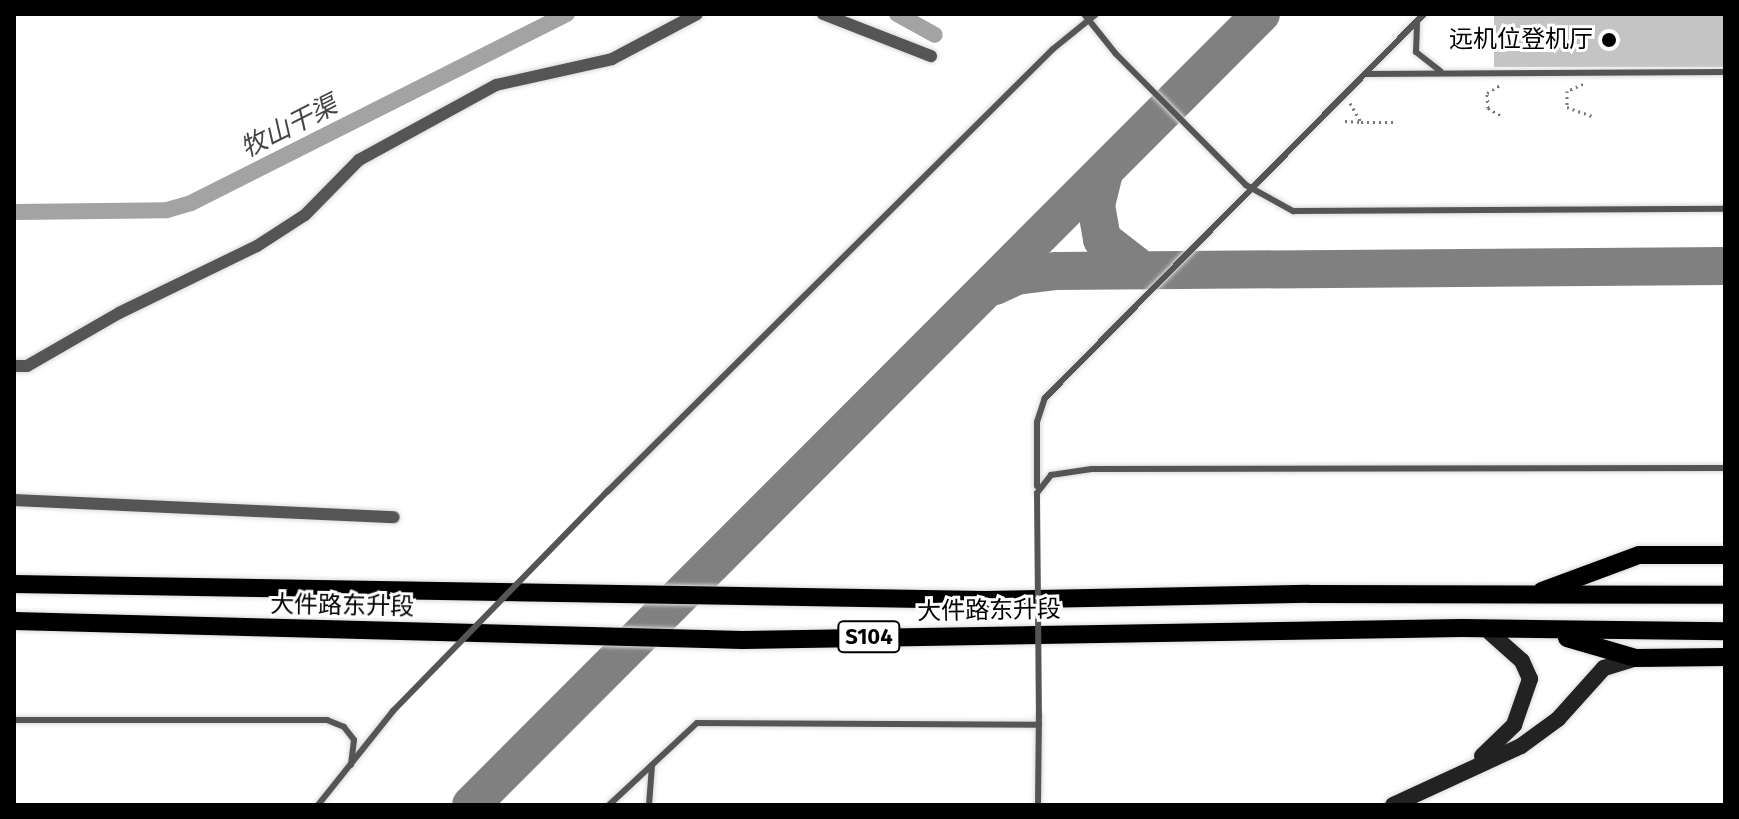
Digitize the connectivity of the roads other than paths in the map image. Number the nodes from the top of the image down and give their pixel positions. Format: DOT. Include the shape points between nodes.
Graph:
graph roads {
  1 [pos="697,14"];
  2 [pos="823,14"];
  3 [pos="1096,14"];
  4 [pos="1085,16"];
  5 [pos="1421,17"];
  6 [pos="931,56"];
  7 [pos="1725,72"];
  8 [pos="1364,74"];
  9 [pos="1452,74"];
  10 [pos="1249,187"];
  11 [pos="1725,209"];
  12 [pos="14,366"];
  13 [pos="1725,468"];
  14 [pos="1037,493"];
  15 [pos="14,500"];
  16 [pos="394,517"];
  17 [pos="1725,555"];
  18 [pos="14,584"];
  19 [pos="1530,595"];
  20 [pos="1725,595"];
  21 [pos="14,621"];
  22 [pos="1486,629"];
  23 [pos="1541,631"];
  24 [pos="1725,631"];
  25 [pos="1725,657"];
  26 [pos="1636,658"];
  27 [pos="14,720"];
  28 [pos="1039,725"];
  29 [pos="654,762"];
  30 [pos="351,765"];
  31 [pos="1429,788"];
  32 [pos="318,805"];
  33 [pos="609,805"];
  34 [pos="649,805"];
  35 [pos="1038,805"];
  36 [pos="1393,805"];
  1 -- 12 [label="street" via="612,59 496,85 359,160 305,215 257,246 119,313 27,366"];
  2 -- 6 [label="street"];
  3 -- 4 [label="lane"];
  4 -- 10 [label="lane"];
  4 -- 30 [label="lane, bridge" via="608,491 393,711"];
  5 -- 8 [label="lane"];
  5 -- 9 [label="lane" via="1416,52 1434,70"];
  7 -- 9 [label="lane"];
  8 -- 9 [label="lane"];
  8 -- 10 [label="lane"];
  10 -- 11 [label="lane" via="1305,214"];
  10 -- 14 [label="lane" via="1045,398 1037,422"];
  13 -- 14 [label="lane" via="1092,469 1051,475"];
  14 -- 28 [label="lane, bridge"];
  15 -- 16 [label="street"];
  17 -- 19 [label="main road" via="1639,555"];
  18 -- 19 [label="main road, 大件路东升段 / S104" via="985,600"];
  19 -- 20 [label="main road, 大件路东升段 / S104"];
  21 -- 22 [label="main road, 大件路东升段 / S104" via="743,640"];
  22 -- 23 [label="main road, 大件路东升段 / S104"];
  22 -- 31 [label="street" via="1522,661 1530,679 1527,699 1495,748"];
  23 -- 24 [label="main road, 大件路东升段 / S104"];
  23 -- 26 [label="main road"];
  25 -- 26 [label="main road"];
  26 -- 31 [label="street" via="1604,668 1558,719 1521,746"];
  27 -- 30 [label="lane" via="327,720 344,727 354,740"];
  28 -- 29 [label="lane" via="697,723"];
  28 -- 35 [label="lane"];
  29 -- 33 [label="lane"];
  29 -- 34 [label="lane"];
  30 -- 32 [label="lane"];
  31 -- 36 [label="street"];
}
